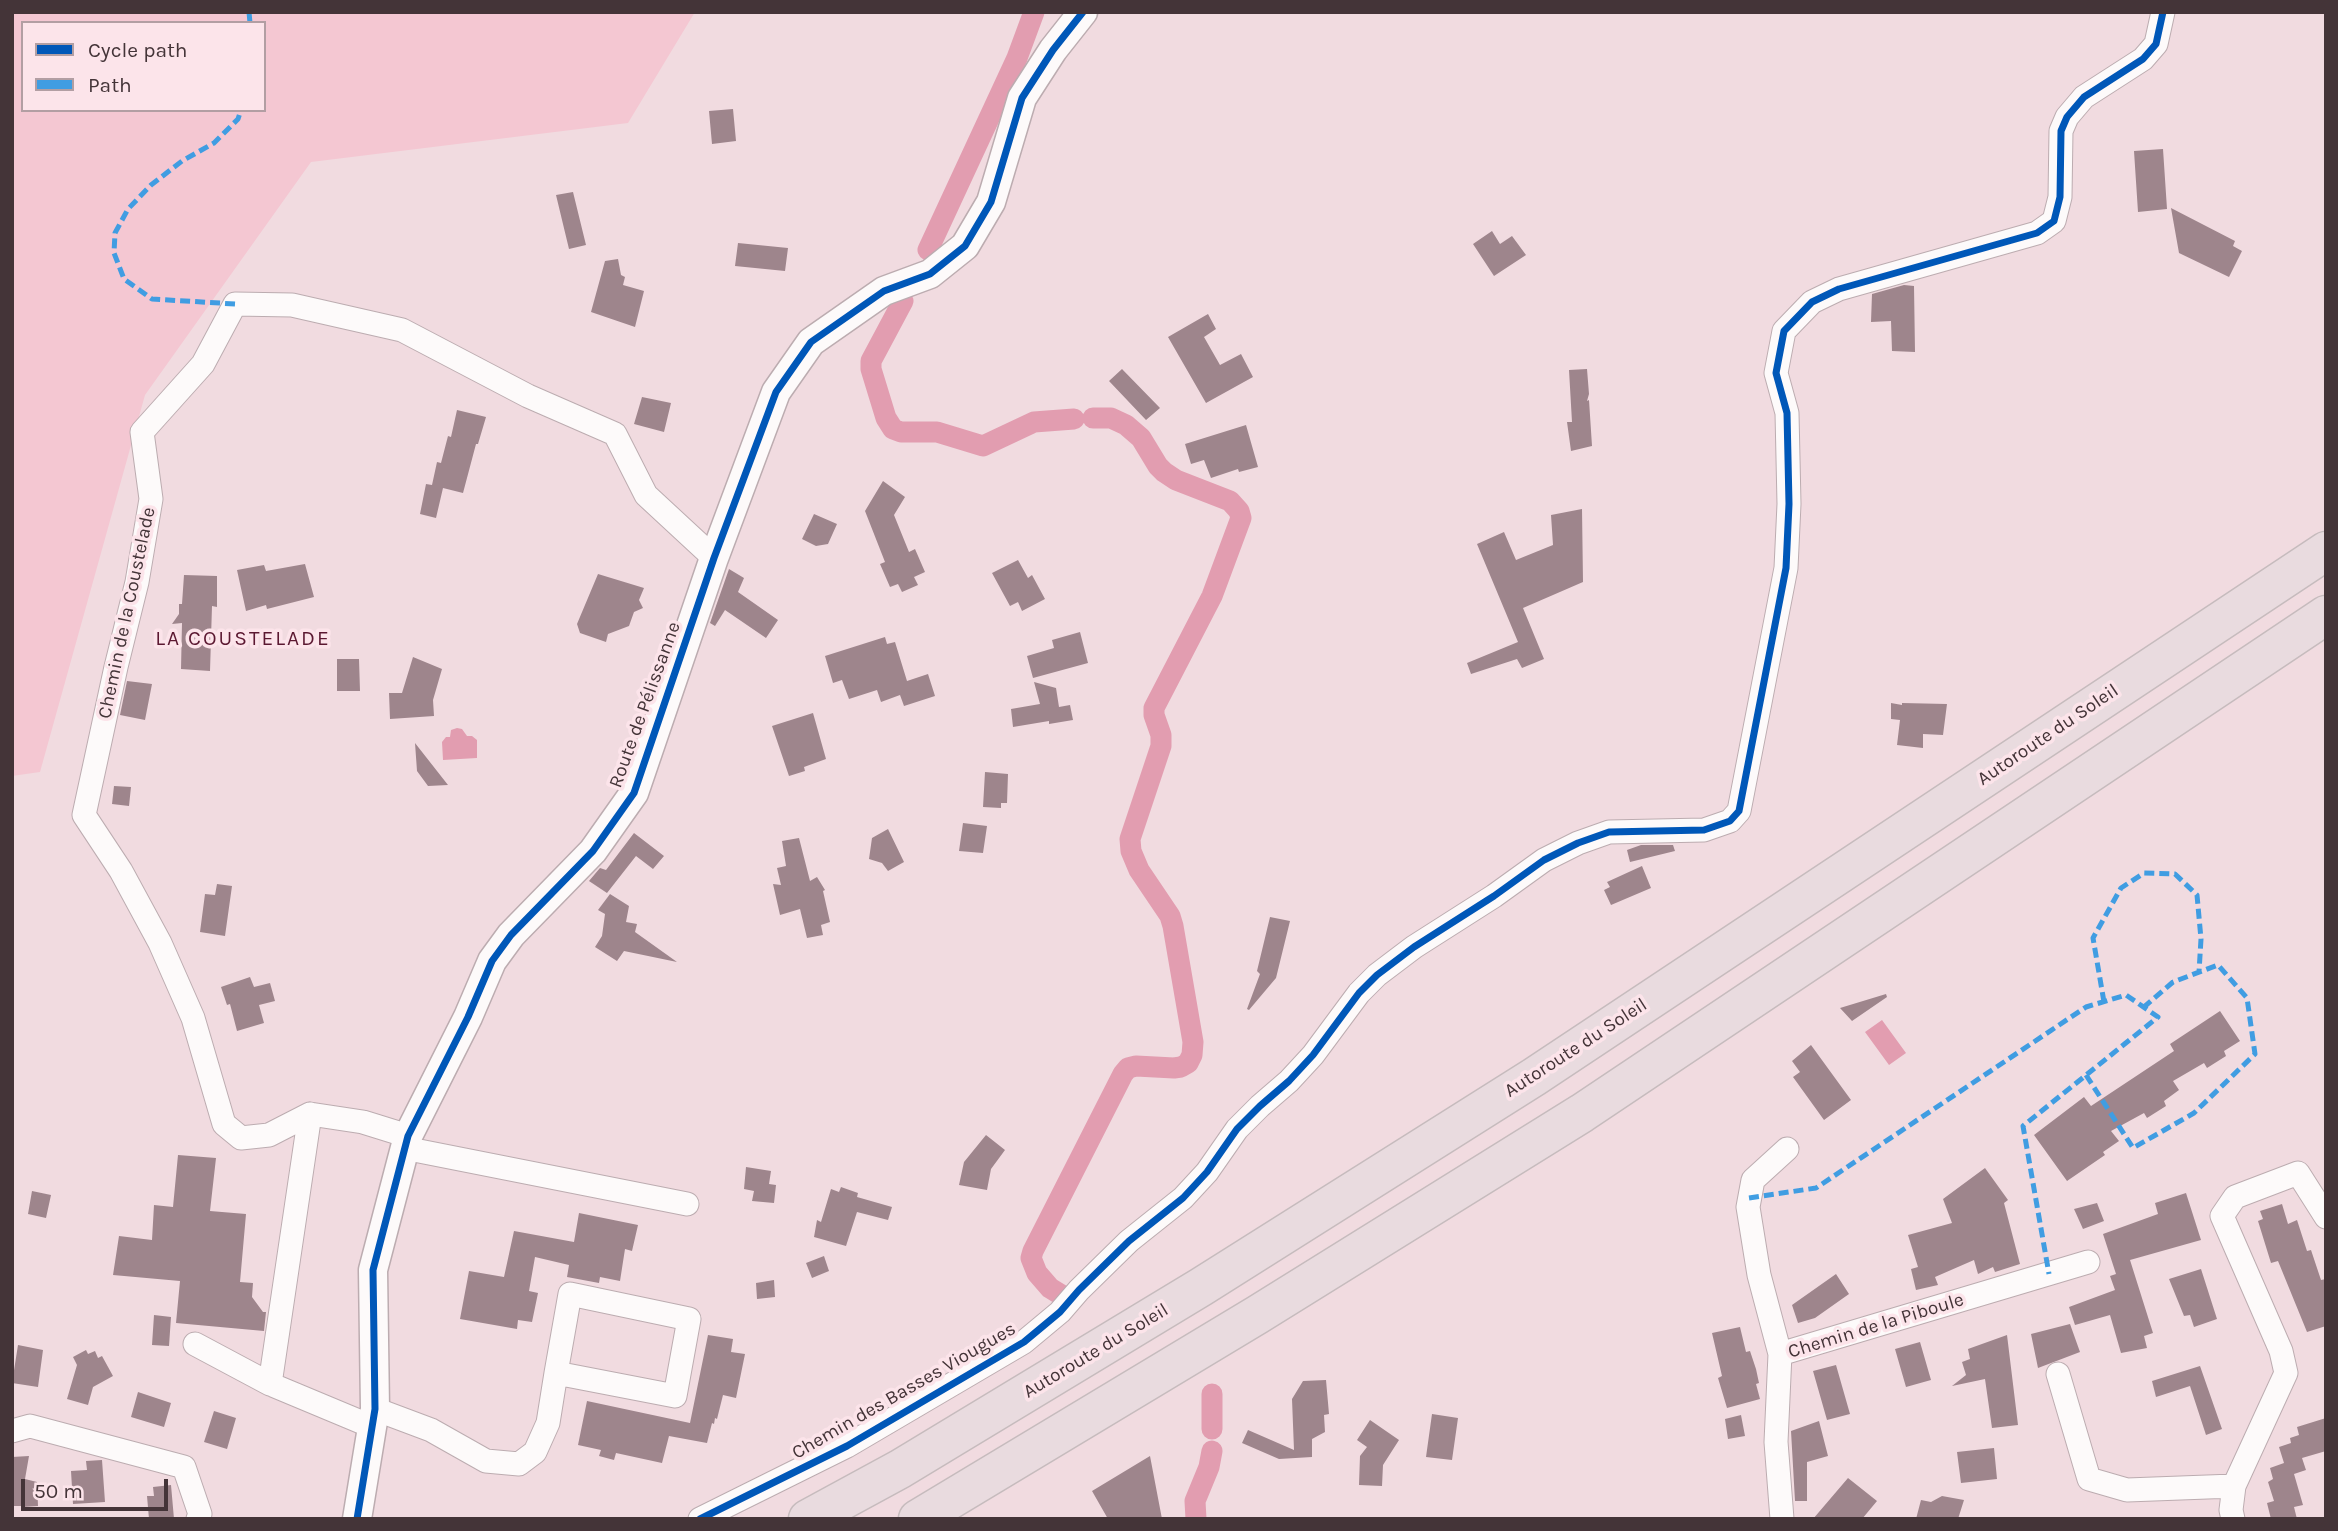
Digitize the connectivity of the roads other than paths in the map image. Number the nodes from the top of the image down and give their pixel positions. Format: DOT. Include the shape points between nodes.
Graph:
graph roads {
  1 [pos="1083,12"];
  2 [pos="2163,12"];
  3 [pos="2326,551"];
  4 [pos="714,558"];
  5 [pos="2326,614"];
  6 [pos="310,1114"];
  7 [pos="406,1142"];
  8 [pos="1787,1149"];
  9 [pos="687,1204"];
  10 [pos="2326,1217"];
  11 [pos="2088,1262"];
  12 [pos="195,1344"];
  13 [pos="1780,1354"];
  14 [pos="556,1373"];
  15 [pos="2058,1374"];
  16 [pos="271,1384"];
  17 [pos="374,1418"];
  18 [pos="12,1431"];
  19 [pos="2234,1486"];
  20 [pos="198,1519"];
  21 [pos="357,1519"];
  22 [pos="700,1519"];
  23 [pos="808,1519"];
  24 [pos="918,1519"];
  25 [pos="1782,1519"];
  26 [pos="2234,1519"];
  1 -- 4 [label="street, Route de Pélissanne" via="1022,98 991,202 965,246 930,274 884,292 811,342 776,392"];
  2 -- 22 [label="street, Chemin des Basses Viougues" via="2156,44 2143,59 2084,97 2067,117 2061,131 2060,197 2054,220 2037,233 1839,289 1812,302 1784,331 1776,373 1787,413 1786,568 1739,811 1730,821 1704,830 1609,832 1578,843 1544,860 1415,947 1359,993 1314,1055 1237,1129 1183,1198 1129,1241 1024,1342 847,1446"];
  3 -- 23 [label="highway, Autoroute du Soleil" via="1534,1077 1201,1287 900,1469"];
  4 -- 6 [label="street, Chemin de la Coustelade" via="646,495 615,435 402,330 292,305 234,304 204,364 142,432 151,499 137,582 84,815 160,943 193,1018 224,1124 241,1138 270,1135"];
  4 -- 7 [label="street, Route de Pélissanne" via="634,793 593,851 511,935 492,961"];
  5 -- 24 [label="highway" via="1582,1113"];
  6 -- 7 [label="street" via="363,1122"];
  6 -- 16 [label="street"];
  7 -- 9 [label="street"];
  7 -- 17 [label="street, Route de Pélissanne" via="373,1270"];
  8 -- 13 [label="street" via="1753,1180 1748,1208 1759,1275"];
  10 -- 19 [label="street" via="2298,1173 2235,1197 2222,1216 2281,1351 2286,1373"];
  11 -- 13 [label="street, Chemin de la Piboule"];
  12 -- 16 [label="street"];
  13 -- 25 [label="street, Chemin de la Piboule" via="1776,1442"];
  14 -- 14 [label="street" via="675,1396 689,1319 569,1294"];
  14 -- 17 [label="street" via="548,1423 536,1451 519,1464 486,1461 431,1430"];
  15 -- 19 [label="street" via="2089,1479 2127,1490"];
  16 -- 17 [label="street"];
  17 -- 21 [label="street, Route de Pélissanne"];
  18 -- 20 [label="street" via="30,1426 184,1467"];
  19 -- 26 [label="street"];
}
